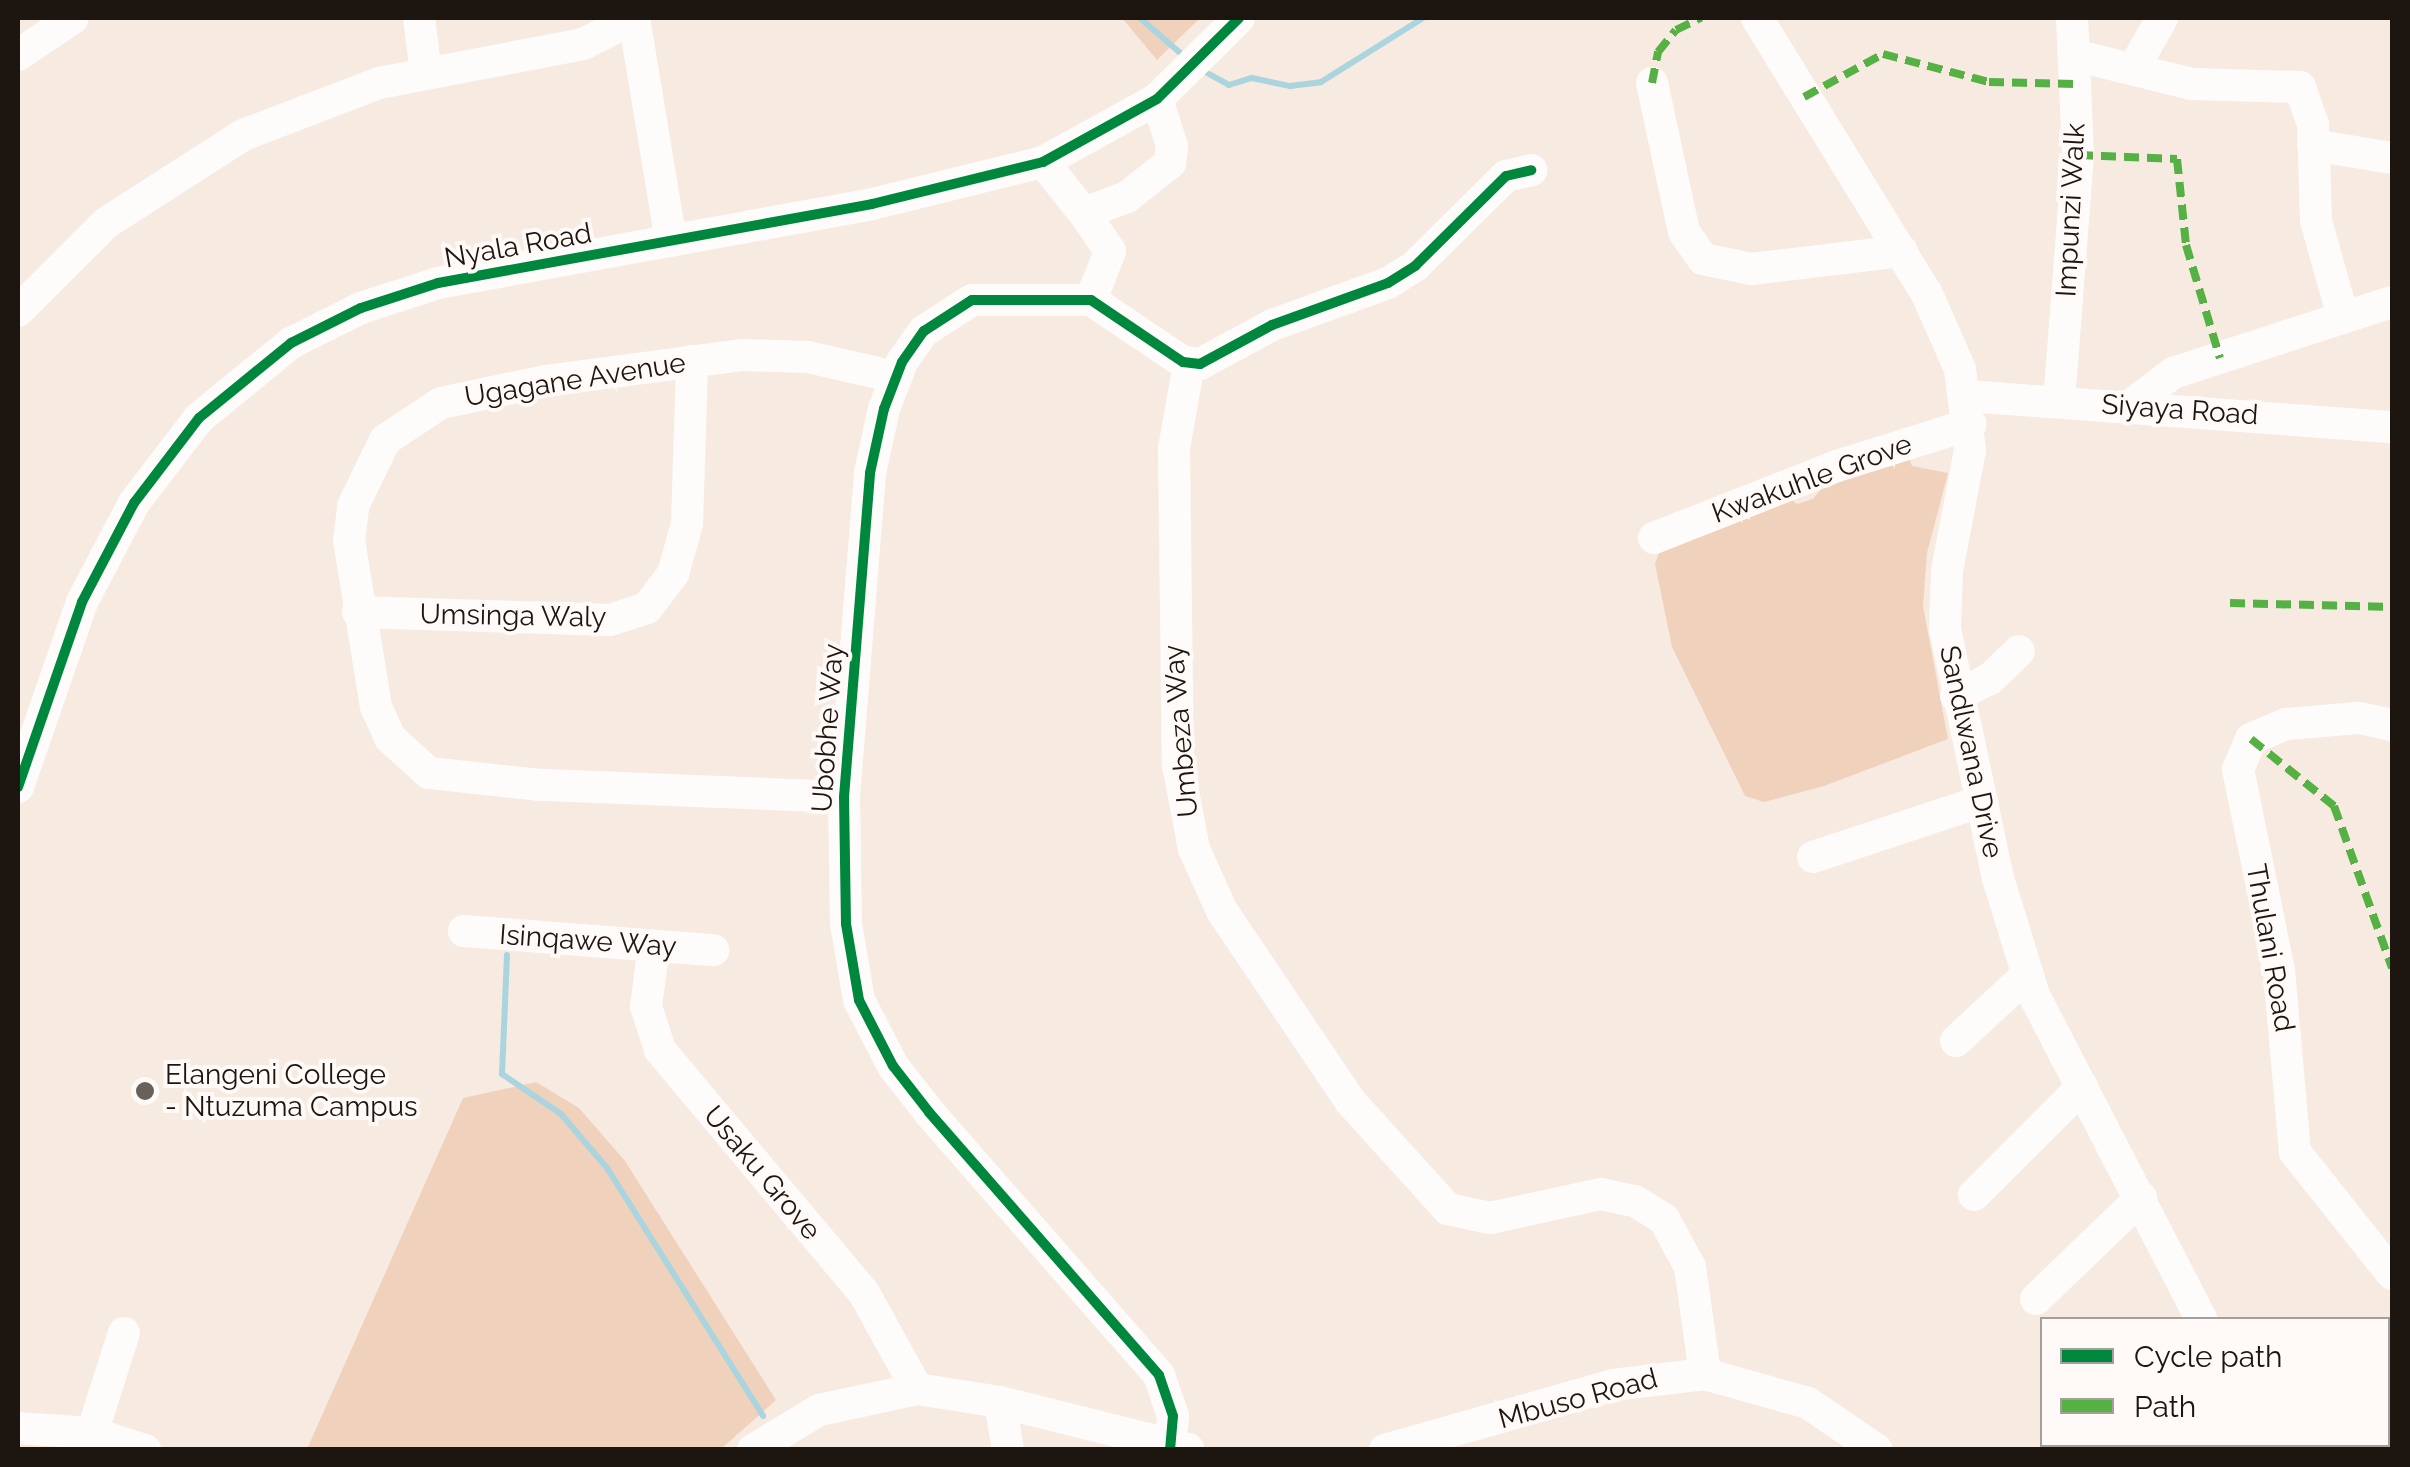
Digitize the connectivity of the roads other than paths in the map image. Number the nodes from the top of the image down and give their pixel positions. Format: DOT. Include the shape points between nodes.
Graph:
graph roads {
  1 [pos="74,18"];
  2 [pos="418,18"];
  3 [pos="634,18"];
  4 [pos="1239,18"];
  5 [pos="1757,18"];
  6 [pos="2072,18"];
  7 [pos="2162,18"];
  8 [pos="2074,55"];
  9 [pos="18,56"];
  10 [pos="2135,66"];
  11 [pos="426,72"];
  12 [pos="1652,83"];
  13 [pos="1165,93"];
  14 [pos="2313,145"];
  15 [pos="2392,158"];
  16 [pos="1044,162"];
  17 [pos="1531,170"];
  18 [pos="1084,213"];
  19 [pos="670,241"];
  20 [pos="1902,252"];
  21 [pos="1091,300"];
  22 [pos="2392,302"];
  23 [pos="18,311"];
  24 [pos="2342,317"];
  25 [pos="692,361"];
  26 [pos="1189,364"];
  27 [pos="895,377"];
  28 [pos="2059,402"];
  29 [pos="2130,406"];
  30 [pos="1969,410"];
  31 [pos="2392,427"];
  32 [pos="1654,538"];
  33 [pos="358,612"];
  34 [pos="2020,651"];
  35 [pos="1956,696"];
  36 [pos="2392,726"];
  37 [pos="18,786"];
  38 [pos="844,797"];
  39 [pos="1982,801"];
  40 [pos="1814,857"];
  41 [pos="464,932"];
  42 [pos="654,946"];
  43 [pos="713,950"];
  44 [pos="2026,976"];
  45 [pos="1956,1041"];
  46 [pos="2082,1088"];
  47 [pos="1974,1194"];
  48 [pos="2141,1198"];
  49 [pos="2392,1274"];
  50 [pos="2036,1299"];
  51 [pos="2191,1314"];
  52 [pos="124,1332"];
  53 [pos="1705,1374"];
  54 [pos="918,1390"];
  55 [pos="1000,1402"];
  56 [pos="18,1428"];
  57 [pos="92,1433"];
  58 [pos="1177,1448"];
  59 [pos="145,1450"];
  60 [pos="753,1450"];
  61 [pos="1008,1450"];
  62 [pos="1385,1450"];
  63 [pos="1876,1450"];
  1 -- 9 [label="street"];
  2 -- 11 [label="street"];
  3 -- 11 [label="street" via="584,44"];
  3 -- 19 [label="street"];
  4 -- 13 [label="street, Nyala Road"];
  5 -- 20 [label="street, Sandlwana Drive"];
  6 -- 8 [label="street, Impunzi Walk"];
  7 -- 10 [label="street"];
  8 -- 10 [label="street"];
  8 -- 28 [label="street, Impunzi Walk" via="2078,155"];
  10 -- 14 [label="street" via="2192,84 2300,87 2310,100"];
  11 -- 23 [label="street" via="284,116 197,160 106,223"];
  12 -- 20 [label="street" via="1684,232 1703,259 1751,269"];
  13 -- 16 [label="street, Nyala Road"];
  13 -- 18 [label="street" via="1170,163 1127,197"];
  14 -- 15 [label="street"];
  14 -- 24 [label="street" via="2316,221"];
  16 -- 18 [label="street"];
  16 -- 19 [label="street, Nyala Road" via="872,204"];
  17 -- 26 [label="street" via="1513,171 1415,266 1388,283 1272,324 1209,362"];
  18 -- 21 [label="street" via="1110,250"];
  19 -- 37 [label="street, Nyala Road" via="394,296 330,321 240,382 164,458 106,550"];
  20 -- 30 [label="street, Sandlwana Drive" via="1951,344"];
  21 -- 26 [label="street"];
  21 -- 27 [label="street, Ubobhe Way" via="991,298 959,305 924,332"];
  22 -- 24 [label="street"];
  24 -- 29 [label="street" via="2173,373"];
  25 -- 27 [label="street, Ugagane Avenue" via="780,354"];
  25 -- 33 [label="street, Ugagane Avenue" via="480,394 440,403 400,426 371,460 353,506 348,541"];
  25 -- 33 [label="street, Umsinga Waly" via="688,524 673,574 647,608 591,620"];
  26 -- 53 [label="street, Umbeza Way" via="1174,448 1178,765 1194,849 1222,910 1350,1100 1448,1209 1490,1218 1601,1194 1635,1201 1664,1219 1690,1267"];
  27 -- 38 [label="street, Ubobhe Way" via="870,473"];
  28 -- 29 [label="street, Siyaya Road"];
  28 -- 30 [label="street, Siyaya Road"];
  29 -- 31 [label="street, Siyaya Road"];
  30 -- 32 [label="street, Kwakuhle Grove"];
  30 -- 35 [label="street, Sandlwana Drive" via="1944,597"];
  33 -- 38 [label="street, Ugagane Avenue" via="376,707 390,738 428,773"];
  34 -- 35 [label="street" via="1990,679"];
  35 -- 39 [label="street, Sandlwana Drive"];
  36 -- 49 [label="street, Thulani Road" via="2342,718 2263,731 2244,748 2238,782 2280,970 2296,1152"];
  38 -- 58 [label="street, Ubobhe Way" via="846,924 860,1000 874,1034 929,1112 1147,1358 1170,1401"];
  39 -- 40 [label="street"];
  39 -- 44 [label="street, Sandlwana Drive"];
  41 -- 42 [label="street, Isinqawe Way"];
  42 -- 43 [label="street, Isinqawe Way"];
  42 -- 54 [label="street, Usaku Grove" via="646,1006 660,1050 864,1293"];
  44 -- 45 [label="street"];
  44 -- 46 [label="street, Sandlwana Drive"];
  46 -- 47 [label="street"];
  46 -- 48 [label="street, Sandlwana Drive"];
  48 -- 50 [label="street"];
  48 -- 51 [label="street, Sandlwana Drive"];
  52 -- 57 [label="street"];
  53 -- 62 [label="street, Mbuso Road" via="1612,1385"];
  53 -- 63 [label="street, Mbuso Road" via="1808,1403"];
  54 -- 55 [label="street"];
  54 -- 60 [label="street" via="819,1410"];
  55 -- 58 [label="street"];
  55 -- 61 [label="street"];
  56 -- 57 [label="street"];
  57 -- 59 [label="street"];
}
